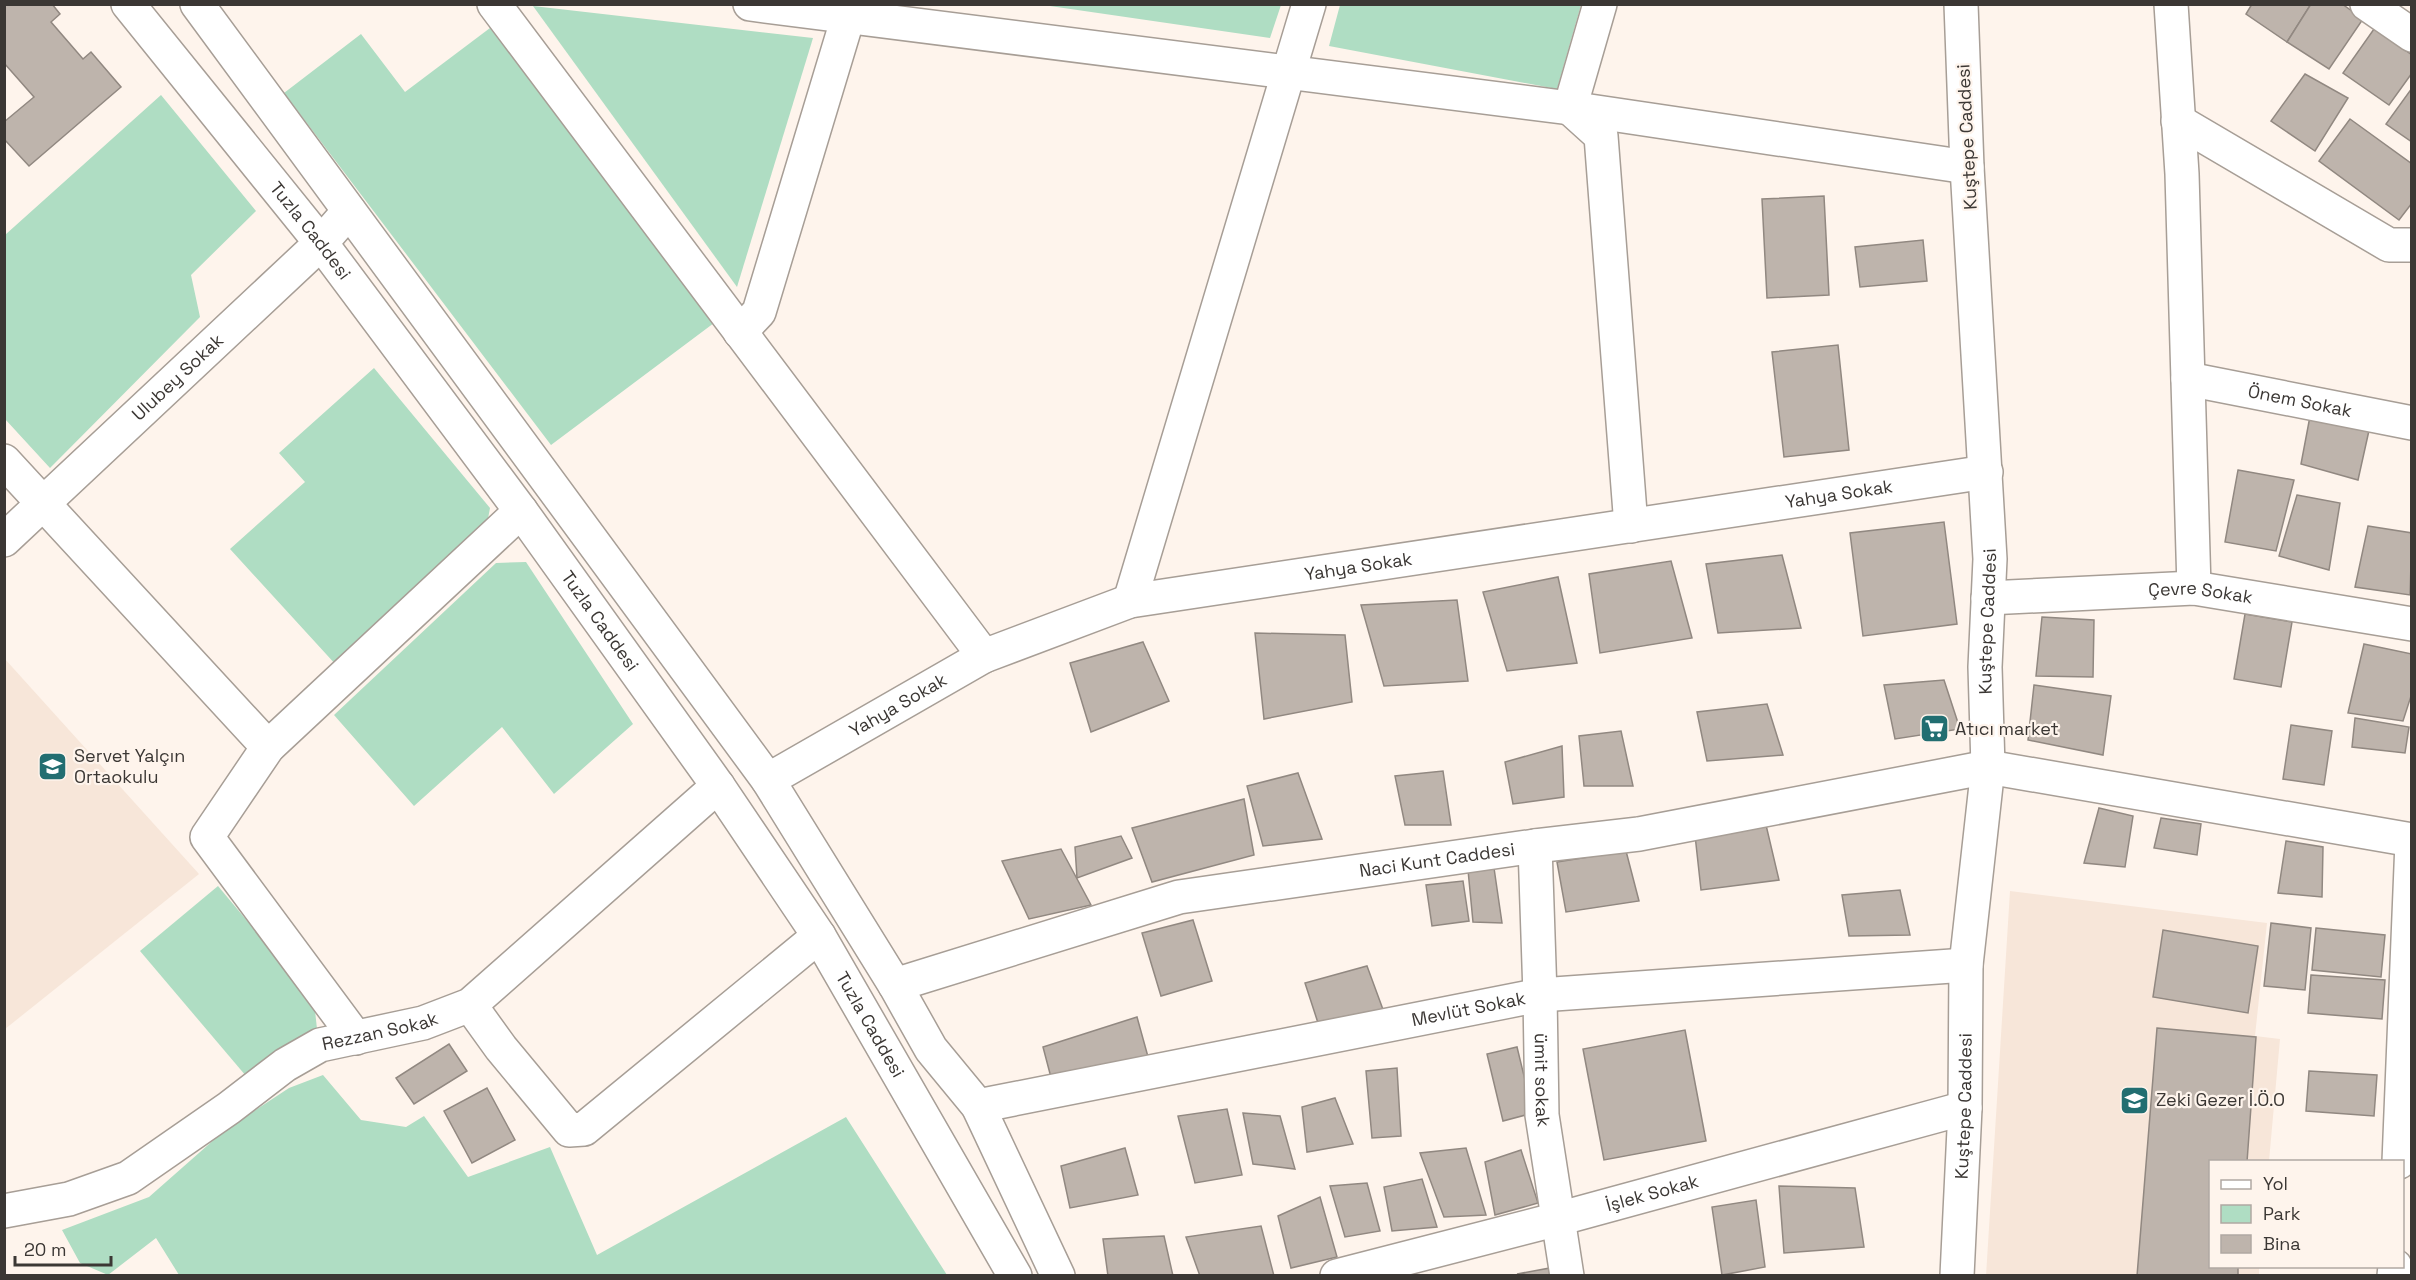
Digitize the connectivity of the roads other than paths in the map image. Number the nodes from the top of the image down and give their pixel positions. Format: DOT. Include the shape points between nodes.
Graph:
graph roads {
  1 [pos="128,4"];
  2 [pos="197,4"];
  3 [pos="494,4"];
  4 [pos="750,4"];
  5 [pos="1309,4"];
  6 [pos="1600,4"];
  7 [pos="1961,4"];
  8 [pos="2171,4"];
  9 [pos="2367,4"];
  10 [pos="850,11"];
  11 [pos="2412,36"];
  12 [pos="1288,74"];
  13 [pos="1570,108"];
  14 [pos="2178,121"];
  15 [pos="1967,167"];
  16 [pos="349,211"];
  17 [pos="321,243"];
  18 [pos="2412,245"];
  19 [pos="740,332"];
  20 [pos="2188,379"];
  21 [pos="2412,423"];
  22 [pos="4,461"];
  23 [pos="1986,472"];
  24 [pos="44,503"];
  25 [pos="521,511"];
  26 [pos="1631,526"];
  27 [pos="4,540"];
  28 [pos="2194,588"];
  29 [pos="1988,598"];
  30 [pos="1130,601"];
  31 [pos="2412,624"];
  32 [pos="984,656"];
  33 [pos="268,747"];
  34 [pos="1988,767"];
  35 [pos="768,780"];
  36 [pos="718,786"];
  37 [pos="2412,841"];
  38 [pos="1535,846"];
  39 [pos="819,936"];
  40 [pos="1966,965"];
  41 [pos="895,985"];
  42 [pos="1540,995"];
  43 [pos="470,1005"];
  44 [pos="356,1038"];
  45 [pos="978,1106"];
  46 [pos="1965,1108"];
  47 [pos="2399,1160"];
  48 [pos="4,1211"];
  49 [pos="1558,1220"];
  50 [pos="1015,1275"];
  51 [pos="1058,1275"];
  52 [pos="1337,1275"];
  53 [pos="1567,1275"];
  54 [pos="1957,1275"];
  1 -- 17 [label="street, Tuzla Caddesi"];
  2 -- 16 [label="street"];
  3 -- 19 [label="street"];
  4 -- 10 [label="street"];
  5 -- 12 [label="street"];
  6 -- 13 [label="street"];
  7 -- 15 [label="street, Kuştepe Caddesi"];
  8 -- 14 [label="street"];
  9 -- 11 [label="street"];
  10 -- 12 [label="street"];
  10 -- 19 [label="street" via="759,312"];
  12 -- 13 [label="street"];
  12 -- 30 [label="street"];
  13 -- 15 [label="street"];
  13 -- 26 [label="street" via="1600,136"];
  14 -- 18 [label="street" via="2389,245"];
  14 -- 20 [label="street"];
  15 -- 23 [label="street, Kuştepe Caddesi"];
  16 -- 17 [label="street, Ulubey Sokak"];
  16 -- 35 [label="street"];
  17 -- 24 [label="street, Ulubey Sokak"];
  17 -- 25 [label="street, Tuzla Caddesi"];
  19 -- 32 [label="street"];
  20 -- 21 [label="street, Önem Sokak"];
  20 -- 28 [label="street"];
  22 -- 24 [label="street"];
  23 -- 26 [label="street, Yahya Sokak"];
  23 -- 29 [label="street, Kuştepe Caddesi"];
  24 -- 27 [label="street, Ulubey Sokak"];
  24 -- 33 [label="street"];
  25 -- 33 [label="street"];
  25 -- 36 [label="street, Tuzla Caddesi"];
  26 -- 30 [label="street, Yahya Sokak"];
  28 -- 29 [label="street, Çevre Sokak"];
  28 -- 31 [label="street, Çevre Sokak"];
  29 -- 34 [label="street, Kuştepe Caddesi"];
  30 -- 32 [label="street, Yahya Sokak"];
  32 -- 35 [label="street, Yahya Sokak"];
  33 -- 44 [label="street" via="207,837"];
  34 -- 37 [label="street"];
  34 -- 38 [label="street, Naci Kunt Caddesi" via="1639,834"];
  34 -- 40 [label="street, Kuştepe Caddesi"];
  35 -- 41 [label="street"];
  36 -- 39 [label="street, Tuzla Caddesi"];
  36 -- 43 [label="street, Rezzan Sokak"];
  37 -- 47 [label="street"];
  38 -- 41 [label="street, Naci Kunt Caddesi" via="1179,897"];
  38 -- 42 [label="street, ümit sokak"];
  39 -- 43 [label="street" via="584,1129 569,1130"];
  39 -- 50 [label="street, Tuzla Caddesi"];
  40 -- 42 [label="street, Mevlüt Sokak"];
  40 -- 46 [label="street, Kuştepe Caddesi"];
  41 -- 45 [label="street" via="931,1049"];
  42 -- 45 [label="street, Mevlüt Sokak"];
  42 -- 49 [label="street, ümit sokak" via="1542,1115"];
  43 -- 44 [label="street, Rezzan Sokak" via="423,1023"];
  44 -- 48 [label="street, Rezzan Sokak" via="320,1045 285,1065 128,1178 69,1199"];
  45 -- 51 [label="street"];
  46 -- 49 [label="street, İşlek Sokak"];
  46 -- 54 [label="street, Kuştepe Caddesi"];
  49 -- 52 [label="street, İşlek Sokak"];
  49 -- 53 [label="street, ümit sokak"];
}
